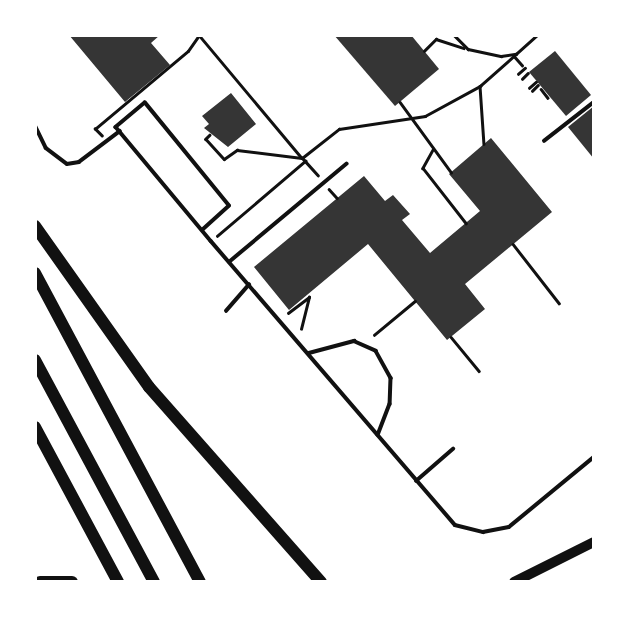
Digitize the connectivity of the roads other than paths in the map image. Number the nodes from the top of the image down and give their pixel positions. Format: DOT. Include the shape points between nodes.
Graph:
graph roads {
  1 [pos="594,102"];
  2 [pos="35,125"];
  3 [pos="120,131"];
  4 [pos="544,141"];
  5 [pos="346,164"];
  6 [pos="35,226"];
  7 [pos="202,230"];
  8 [pos="229,262"];
  9 [pos="35,273"];
  10 [pos="249,285"];
  11 [pos="226,311"];
  12 [pos="308,354"];
  13 [pos="35,360"];
  14 [pos="35,427"];
  15 [pos="377,435"];
  16 [pos="453,449"];
  17 [pos="594,457"];
  18 [pos="416,481"];
  19 [pos="594,542"];
  20 [pos="40,582"];
  21 [pos="72,582"];
  22 [pos="118,582"];
  23 [pos="154,582"];
  24 [pos="200,582"];
  25 [pos="321,582"];
  26 [pos="514,582"];
  1 -- 4 [label="lane"];
  2 -- 3 [label="lane" via="47,148 67,164 79,162"];
  3 -- 7 [label="lane"];
  3 -- 7 [label="lane" via="116,127 145,103 229,206"];
  5 -- 8 [label="lane"];
  6 -- 25 [label="highway" via="83,300 149,387"];
  7 -- 8 [label="lane"];
  8 -- 10 [label="lane"];
  9 -- 24 [label="highway"];
  10 -- 11 [label="lane"];
  10 -- 12 [label="lane"];
  12 -- 15 [label="lane"];
  12 -- 15 [label="lane" via="354,341 376,351 391,378 390,404"];
  13 -- 23 [label="highway"];
  14 -- 22 [label="highway"];
  15 -- 18 [label="lane"];
  16 -- 18 [label="lane"];
  17 -- 18 [label="lane" via="509,527 483,532 455,524"];
  19 -- 26 [label="main road"];
  20 -- 21 [label="highway"];
}
